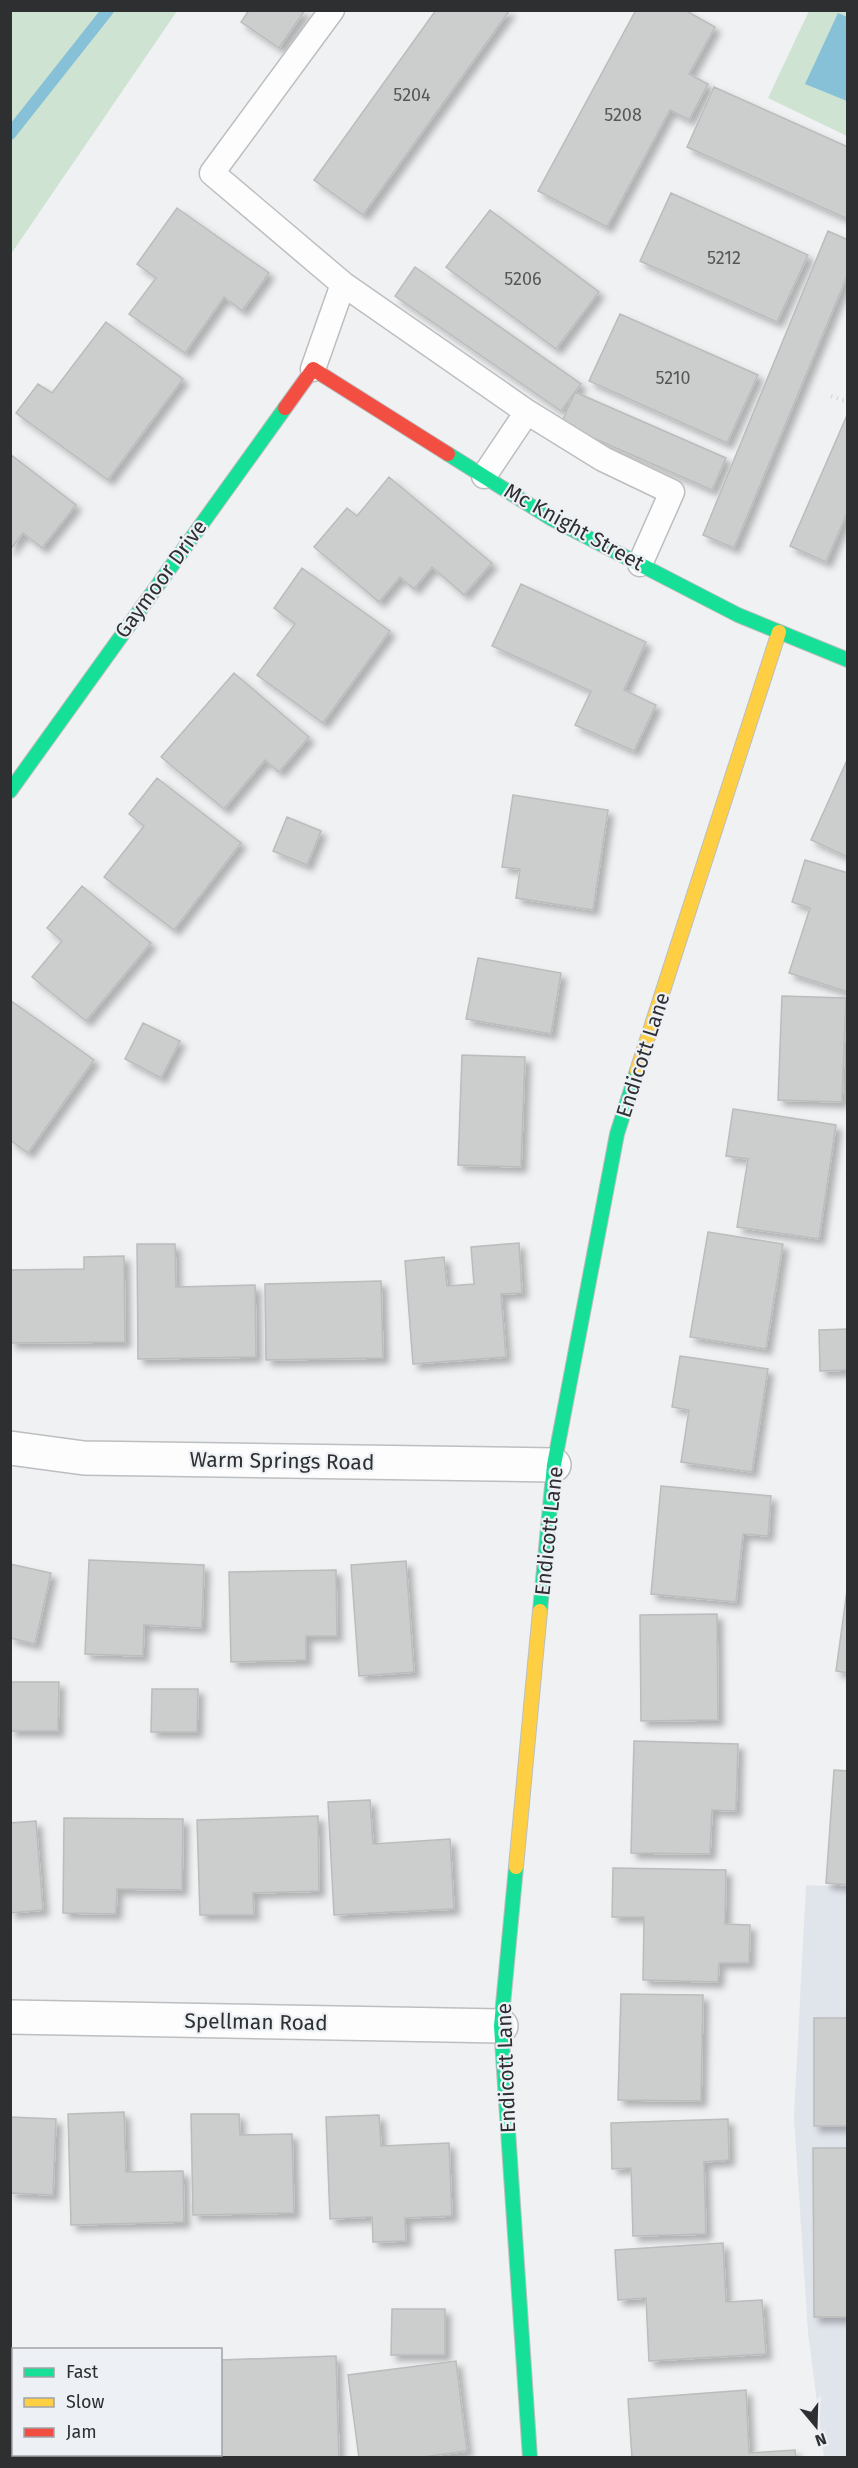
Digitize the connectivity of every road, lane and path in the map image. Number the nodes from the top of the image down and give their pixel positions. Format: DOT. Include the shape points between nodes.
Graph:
graph roads {
  1 [pos="332,10"];
  2 [pos="343,284"];
  3 [pos="313,369"];
  4 [pos="831,396"];
  5 [pos="848,402"];
  6 [pos="528,412"];
  7 [pos="484,476"];
  8 [pos="639,564"];
  9 [pos="779,632"];
  10 [pos="848,660"];
  11 [pos="10,791"];
  12 [pos="10,1448"];
  13 [pos="554,1465"];
  14 [pos="10,2018"];
  15 [pos="501,2026"];
  16 [pos="530,2457"];
  1 -- 2 [label="lane" via="212,172"];
  2 -- 3 [label="lane"];
  2 -- 6 [label="lane"];
  3 -- 7 [label="street, Mc Knight Street"];
  3 -- 11 [label="street, Gaymoor Drive"];
  4 -- 5 [label="path"];
  6 -- 7 [label="lane"];
  6 -- 8 [label="lane" via="603,459 672,492"];
  7 -- 8 [label="street, Mc Knight Street" via="552,519"];
  8 -- 9 [label="street, Mc Knight Street"];
  9 -- 10 [label="street, Mc Knight Street"];
  9 -- 13 [label="street, Endicott Lane" via="618,1134"];
  12 -- 13 [label="street, Warm Springs Road" via="84,1458"];
  13 -- 15 [label="street, Endicott Lane"];
  14 -- 15 [label="street, Spellman Road"];
  15 -- 16 [label="street, Endicott Lane"];
}
